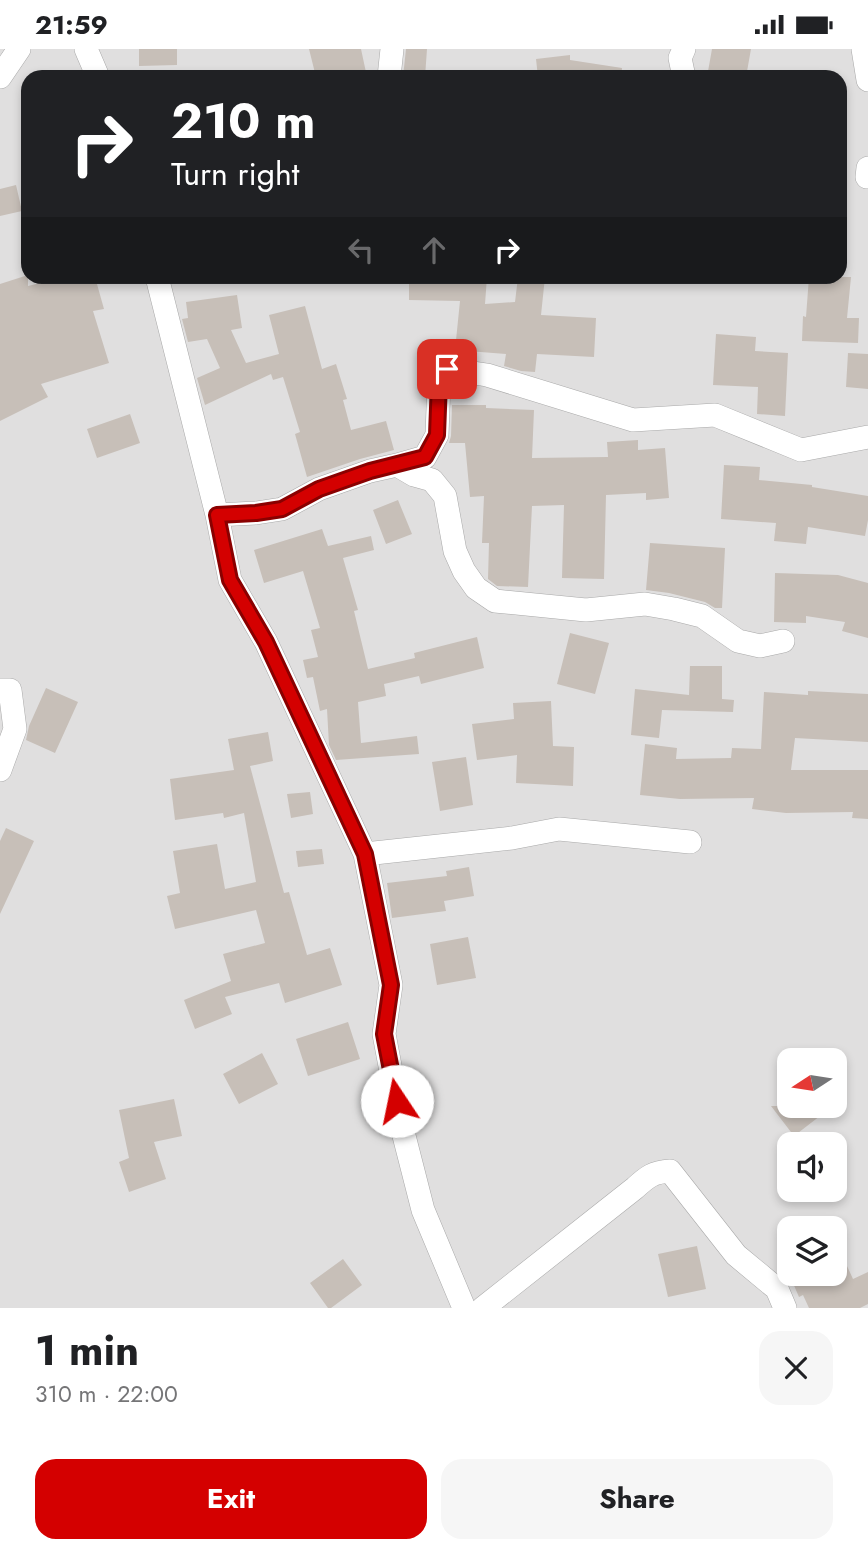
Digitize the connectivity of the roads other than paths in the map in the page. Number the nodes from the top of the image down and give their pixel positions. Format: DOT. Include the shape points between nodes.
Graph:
graph roads {
  1 [pos="19,49"];
  2 [pos="86,49"];
  3 [pos="392,49"];
  4 [pos="684,49"];
  5 [pos="863,49"];
  6 [pos="95,70"];
  7 [pos="390,70"];
  8 [pos="683,70"];
  9 [pos="0,77"];
  10 [pos="868,80"];
  11 [pos="868,168"];
  12 [pos="867,177"];
  13 [pos="159,284"];
  14 [pos="868,437"];
  15 [pos="397,465"];
  16 [pos="217,515"];
  17 [pos="783,641"];
  18 [pos="0,690"];
  19 [pos="0,770"];
  20 [pos="690,842"];
  21 [pos="365,854"];
  22 [pos="464,1308"];
  23 [pos="483,1308"];
  24 [pos="785,1308"];
  1 -- 9 [label="street"];
  2 -- 6 [label="street"];
  3 -- 7 [label="street"];
  4 -- 8 [label="street"];
  5 -- 10 [label="street"];
  11 -- 12 [label="street"];
  13 -- 16 [label="street"];
  14 -- 15 [label="street" via="801,450 715,415 633,420 487,375 447,369 439,381 437,435 425,457"];
  15 -- 16 [label="street" via="319,489 282,509"];
  15 -- 17 [label="street" via="432,480 445,496 455,551 464,571 476,588 495,601 586,610 645,604 702,617 738,641 760,646"];
  16 -- 21 [label="street" via="230,580 266,642"];
  18 -- 19 [label="street" via="10,690 15,729"];
  20 -- 21 [label="street" via="559,829"];
  21 -- 22 [label="street" via="391,985 384,1034 401,1123 423,1210"];
  23 -- 24 [label="street" via="645,1178 670,1171 736,1255 777,1289"];
}
